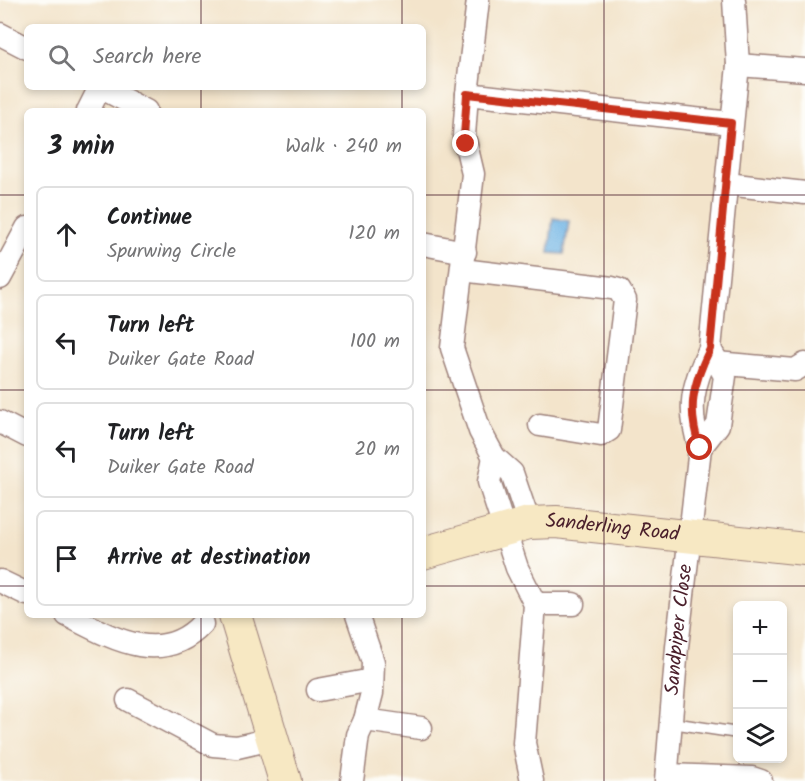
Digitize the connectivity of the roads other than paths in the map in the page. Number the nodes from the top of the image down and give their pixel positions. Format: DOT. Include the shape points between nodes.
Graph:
graph roads {
  1 [pos="478,0"];
  2 [pos="734,0"];
  3 [pos="0,34"];
  4 [pos="24,46"];
  5 [pos="738,65"];
  6 [pos="805,70"];
  7 [pos="98,90"];
  8 [pos="106,90"];
  9 [pos="467,94"];
  10 [pos="90,108"];
  11 [pos="140,108"];
  12 [pos="731,123"];
  13 [pos="727,184"];
  14 [pos="805,193"];
  15 [pos="24,234"];
  16 [pos="426,245"];
  17 [pos="463,261"];
  18 [pos="0,278"];
  19 [pos="710,358"];
  20 [pos="805,364"];
  21 [pos="0,422"];
  22 [pos="540,425"];
  23 [pos="24,434"];
  24 [pos="517,526"];
  25 [pos="690,536"];
  26 [pos="805,549"];
  27 [pos="426,552"];
  28 [pos="0,580"];
  29 [pos="24,592"];
  30 [pos="535,604"];
  31 [pos="573,604"];
  32 [pos="73,618"];
  33 [pos="219,618"];
  34 [pos="236,618"];
  35 [pos="358,618"];
  36 [pos="372,680"];
  37 [pos="318,690"];
  38 [pos="128,700"];
  39 [pos="366,720"];
  40 [pos="672,723"];
  41 [pos="421,728"];
  42 [pos="733,732"];
  43 [pos="272,739"];
  44 [pos="666,778"];
  45 [pos="285,781"];
  46 [pos="352,781"];
  47 [pos="532,781"];
  48 [pos="762,781"];
  1 -- 9 [label="street"];
  2 -- 5 [label="street"];
  3 -- 4 [label="street"];
  5 -- 6 [label="street"];
  5 -- 12 [label="street"];
  7 -- 10 [label="street"];
  8 -- 11 [label="street"];
  9 -- 12 [label="street"];
  9 -- 17 [label="street" via="464,136 473,174"];
  12 -- 13 [label="street"];
  13 -- 14 [label="street"];
  13 -- 19 [label="street"];
  15 -- 18 [label="street"];
  16 -- 17 [label="street"];
  17 -- 22 [label="street" via="612,288 622,294 609,430 601,435"];
  17 -- 24 [label="street" via="452,348 470,404 494,457 489,482"];
  19 -- 20 [label="street" via="795,369"];
  19 -- 25 [label="street, Sandpiper Close" via="697,375 691,422 700,448"];
  21 -- 23 [label="street"];
  24 -- 25 [label="street, Sanderling Road" via="556,522"];
  24 -- 27 [label="street, Sanderling Road"];
  24 -- 30 [label="street" via="525,587"];
  25 -- 26 [label="street, Sanderling Road"];
  25 -- 40 [label="street, Sandpiper Close" via="676,647"];
  28 -- 29 [label="street"];
  30 -- 31 [label="street"];
  30 -- 47 [label="street" via="524,743"];
  32 -- 33 [label="street" via="120,642 135,644 183,622 202,624"];
  34 -- 43 [label="street"];
  35 -- 36 [label="street" via="371,650"];
  36 -- 37 [label="street"];
  36 -- 39 [label="street"];
  38 -- 43 [label="street" via="213,745 237,747"];
  39 -- 41 [label="street"];
  39 -- 46 [label="street" via="358,735"];
  40 -- 42 [label="lane, Sandpiper Close"];
  40 -- 44 [label="street, Sandpiper Close"];
  43 -- 45 [label="street"];
  44 -- 48 [label="street"];
}
